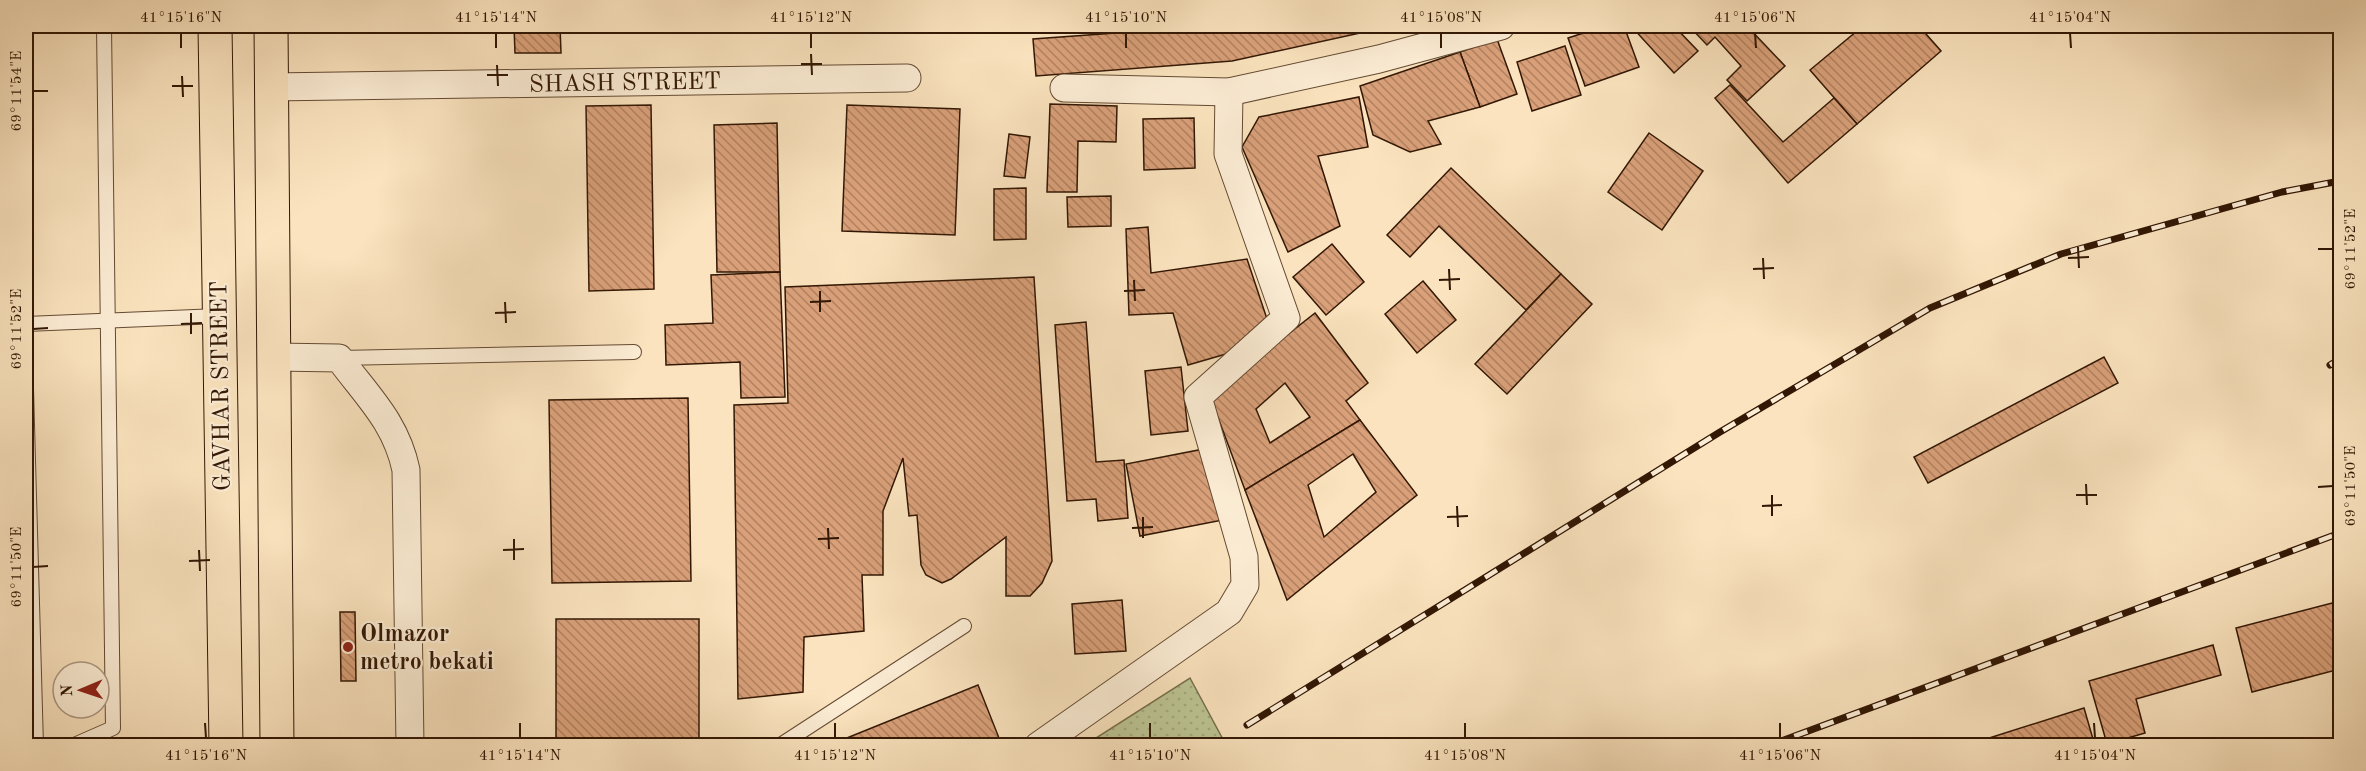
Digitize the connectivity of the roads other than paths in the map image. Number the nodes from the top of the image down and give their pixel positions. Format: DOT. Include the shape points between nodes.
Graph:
graph roads {
  1 [pos="104,26"];
  2 [pos="215,26"];
  3 [pos="271,26"];
  4 [pos="1501,26"];
  5 [pos="907,78"];
  6 [pos="272,87"];
  7 [pos="1064,88"];
  8 [pos="1229,92"];
  9 [pos="219,316"];
  10 [pos="107,321"];
  11 [pos="26,324"];
  12 [pos="634,352"];
  13 [pos="274,357"];
  14 [pos="339,357"];
  15 [pos="26,389"];
  16 [pos="964,626"];
  17 [pos="36,746"];
  18 [pos="72,746"];
  19 [pos="225,746"];
  20 [pos="277,746"];
  21 [pos="410,746"];
  22 [pos="779,746"];
  23 [pos="1038,746"];
  1 -- 10 [label="lane"];
  2 -- 9 [label="main road, GAVHAR STREET"];
  3 -- 6 [label="main road"];
  4 -- 8 [label="street"];
  5 -- 6 [label="street, SHASH STREET"];
  6 -- 13 [label="main road"];
  7 -- 8 [label="street"];
  8 -- 23 [label="street" via="1228,154 1286,318 1198,397 1244,557 1245,585 1229,612"];
  9 -- 10 [label="lane"];
  9 -- 19 [label="main road, GAVHAR STREET"];
  10 -- 11 [label="lane"];
  10 -- 18 [label="lane" via="113,728"];
  12 -- 14 [label="lane"];
  13 -- 14 [label="street"];
  13 -- 20 [label="main road"];
  14 -- 21 [label="street" via="392,427 406,470"];
  15 -- 17 [label="lane"];
  16 -- 22 [label="lane"];
}
